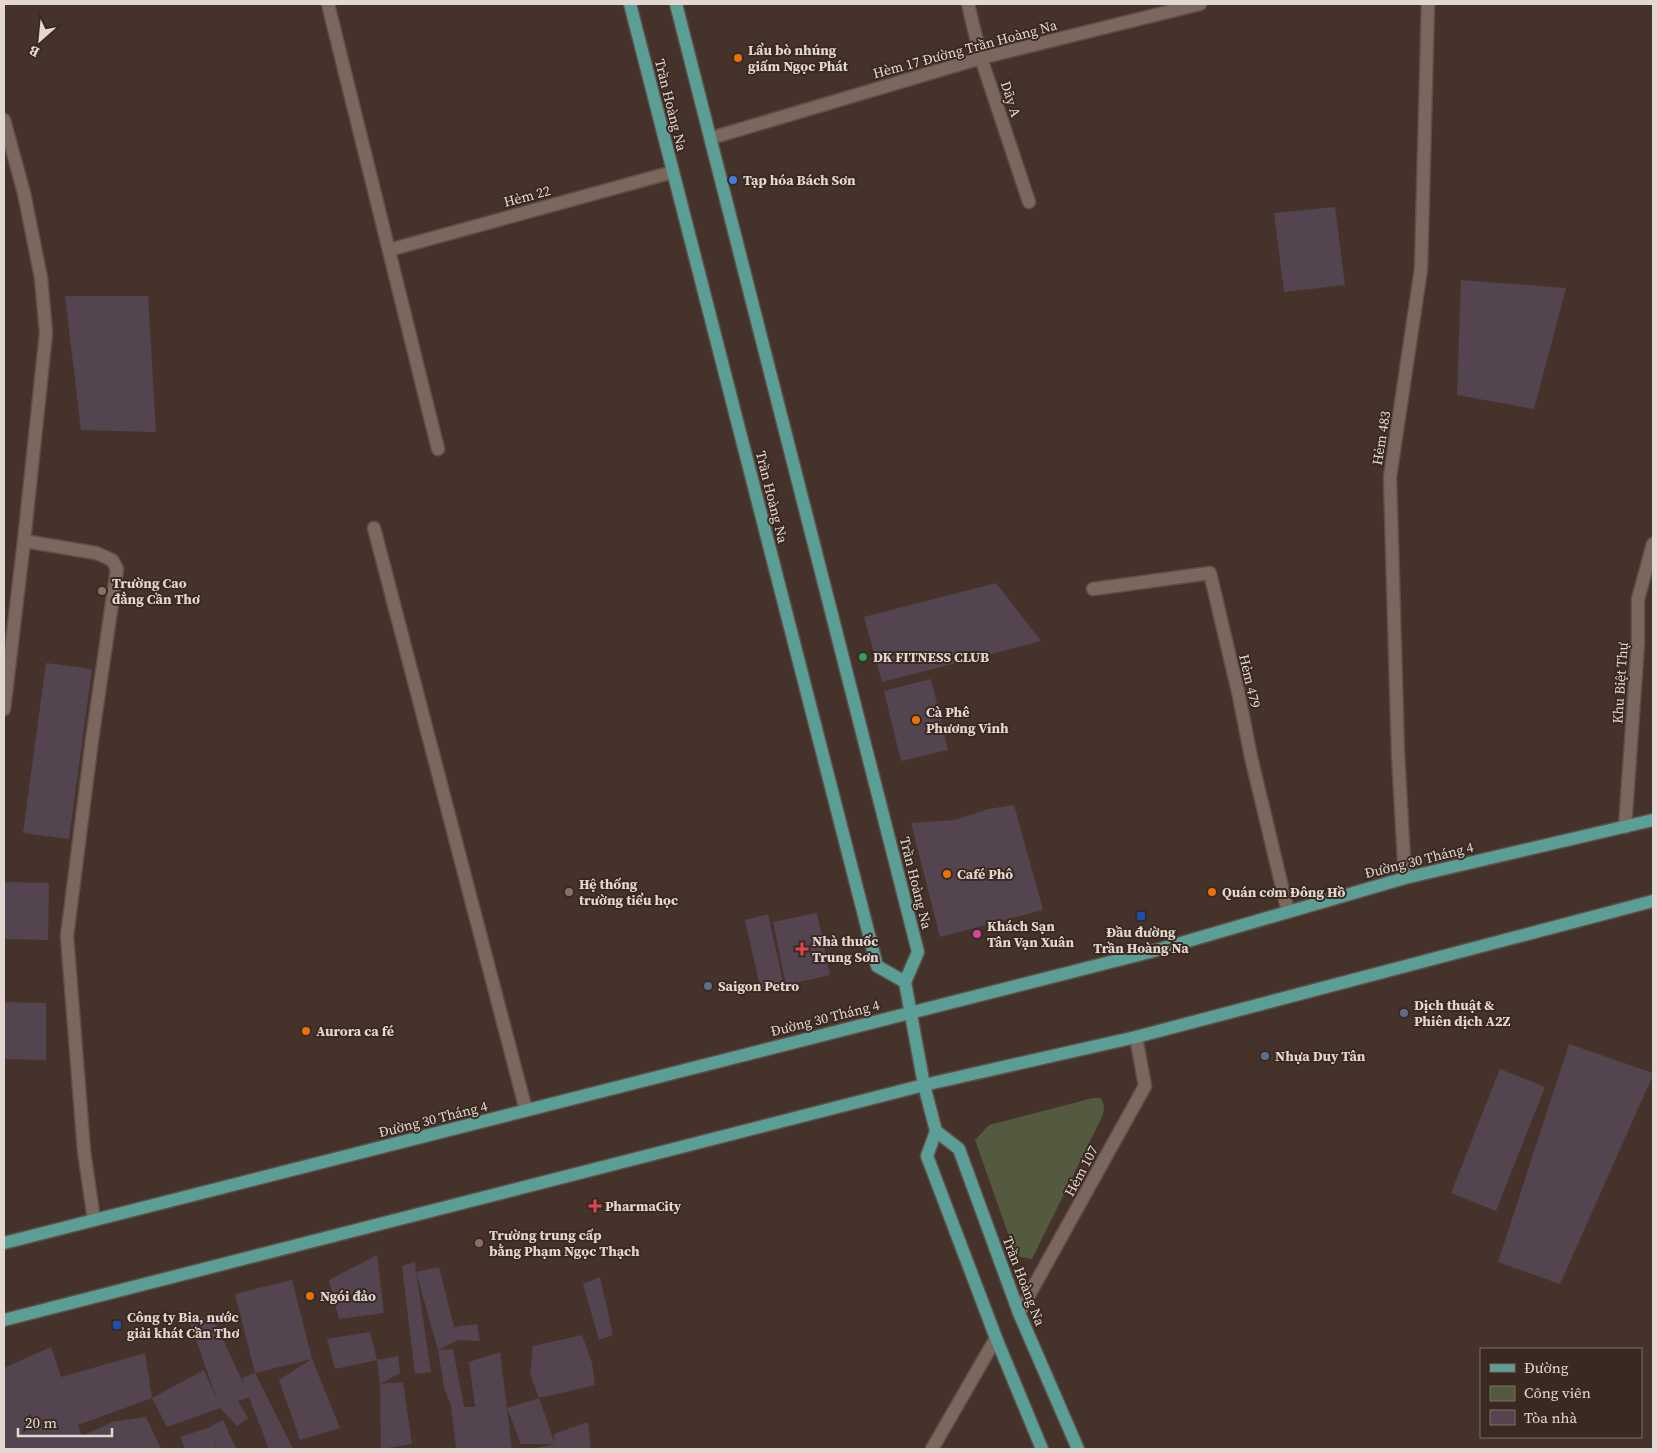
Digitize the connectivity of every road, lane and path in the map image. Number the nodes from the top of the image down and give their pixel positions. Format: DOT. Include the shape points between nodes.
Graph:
graph roads {
  1 [pos="328,4"];
  2 [pos="630,4"];
  3 [pos="676,4"];
  4 [pos="968,4"];
  5 [pos="1200,4"];
  6 [pos="1428,4"];
  7 [pos="981,58"];
  8 [pos="4,120"];
  9 [pos="711,138"];
  10 [pos="673,172"];
  11 [pos="1029,202"];
  12 [pos="389,250"];
  13 [pos="438,449"];
  14 [pos="374,528"];
  15 [pos="24,541"];
  16 [pos="1653,544"];
  17 [pos="1093,588"];
  18 [pos="4,709"];
  19 [pos="1653,820"];
  20 [pos="1625,827"];
  21 [pos="1405,878"];
  22 [pos="1653,901"];
  23 [pos="1288,912"];
  24 [pos="905,982"];
  25 [pos="911,1012"];
  26 [pos="1136,1036"];
  27 [pos="924,1085"];
  28 [pos="526,1110"];
  29 [pos="936,1131"];
  30 [pos="94,1220"];
  31 [pos="4,1243"];
  32 [pos="1020,1313"];
  33 [pos="4,1320"];
  34 [pos="996,1338"];
  35 [pos="932,1449"];
  36 [pos="1042,1449"];
  37 [pos="1078,1449"];
  1 -- 12 [label="street"];
  2 -- 10 [label="main road, Trần Hoàng Na"];
  3 -- 9 [label="main road, Trần Hoàng Na"];
  4 -- 7 [label="street, Dãy A"];
  5 -- 7 [label="street, Hèm 17 Đường Trần Hoàng Na"];
  6 -- 21 [label="street, Hẻm 483" via="1422,269 1390,477"];
  7 -- 9 [label="street, Hèm 17 Đường Trần Hoàng Na"];
  7 -- 11 [label="street, Dãy A"];
  8 -- 15 [label="street" via="24,193 41,278 46,333"];
  9 -- 24 [label="main road, Trần Hoàng Na" via="918,952"];
  10 -- 12 [label="street, Hẻm 22"];
  10 -- 24 [label="main road, Trần Hoàng Na" via="877,966"];
  12 -- 13 [label="street"];
  14 -- 28 [label="street"];
  15 -- 18 [label="street"];
  15 -- 30 [label="street" via="96,553 112,560 117,569 67,936 84,1151"];
  16 -- 20 [label="street, Khu Biệt Thự" via="1638,599 1638,643"];
  17 -- 23 [label="street, Hẻm 479" via="1210,573"];
  19 -- 20 [label="main road, Đường 30 Tháng 4"];
  20 -- 21 [label="main road, Đường 30 Tháng 4"];
  21 -- 23 [label="main road, Đường 30 Tháng 4"];
  22 -- 26 [label="main road"];
  23 -- 25 [label="main road, Đường 30 Tháng 4" via="1150,952"];
  24 -- 25 [label="main road"];
  25 -- 27 [label="main road"];
  25 -- 28 [label="main road, Đường 30 Tháng 4"];
  26 -- 27 [label="main road"];
  26 -- 32 [label="street, Hẻm 107" via="1144,1086"];
  27 -- 29 [label="main road"];
  27 -- 33 [label="main road"];
  28 -- 30 [label="main road, Đường 30 Tháng 4"];
  29 -- 32 [label="main road, Trần Hoàng Na" via="959,1149"];
  29 -- 34 [label="main road" via="927,1156"];
  30 -- 31 [label="main road, Đường 30 Tháng 4"];
  32 -- 37 [label="main road, Trần Hoàng Na"];
  34 -- 35 [label="street"];
  34 -- 36 [label="main road"];
}
